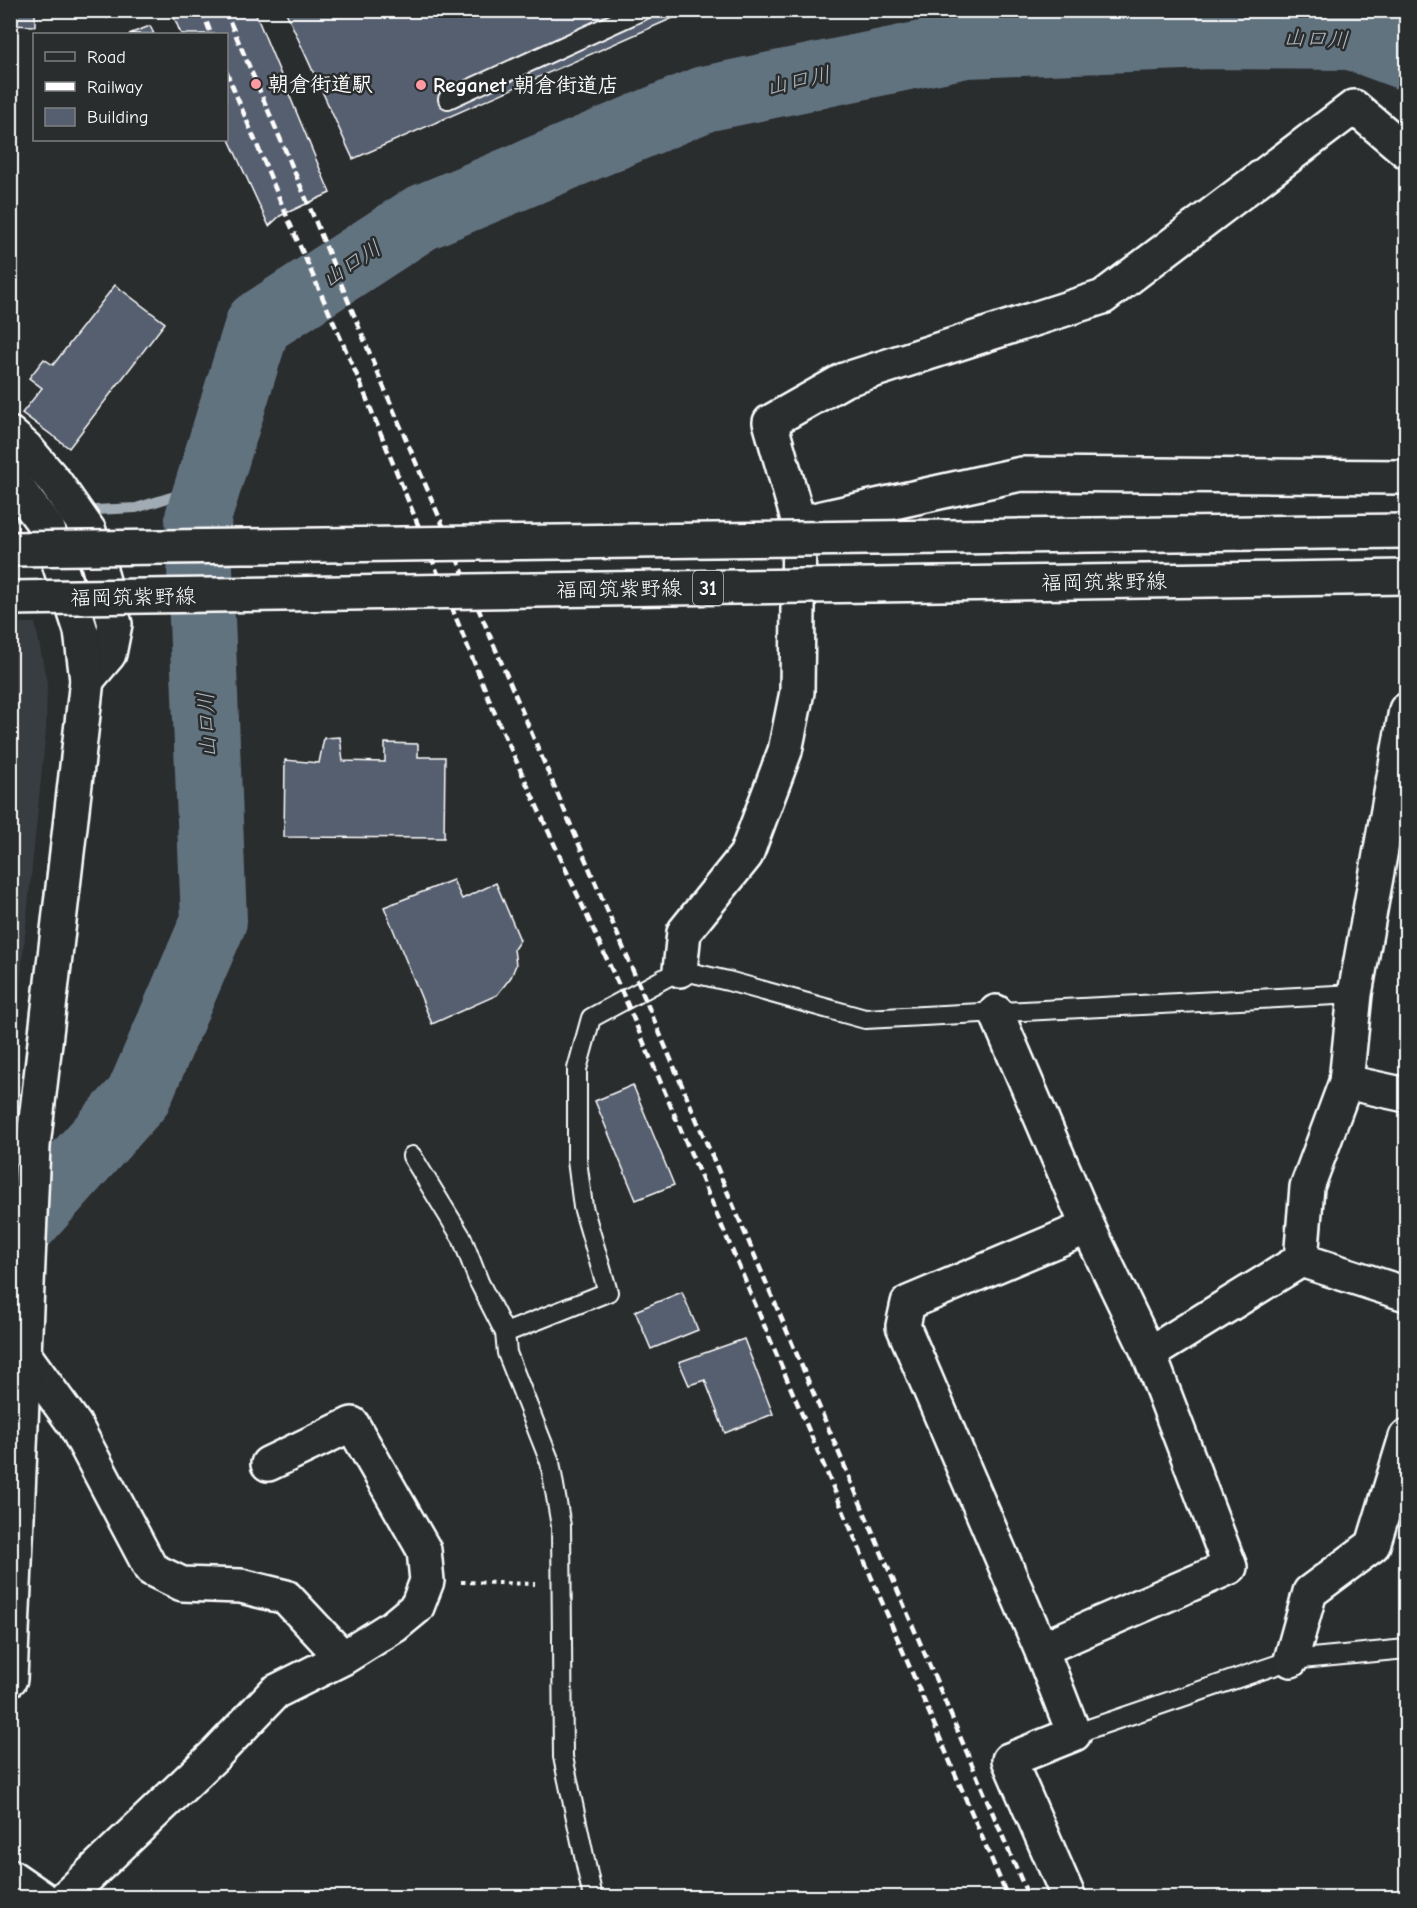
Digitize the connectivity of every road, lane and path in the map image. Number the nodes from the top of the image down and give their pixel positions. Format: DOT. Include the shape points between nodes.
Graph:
graph roads {
  1 [pos="643,10"];
  2 [pos="448,99"];
  3 [pos="1407,151"];
  4 [pos="10,434"];
  5 [pos="1407,477"];
  6 [pos="10,478"];
  7 [pos="799,523"];
  8 [pos="1407,531"];
  9 [pos="10,549"];
  10 [pos="1407,577"];
  11 [pos="10,598"];
  12 [pos="87,680"];
  13 [pos="1407,710"];
  14 [pos="680,970"];
  15 [pos="1355,994"];
  16 [pos="996,1012"];
  17 [pos="1346,1082"];
  18 [pos="1407,1095"];
  19 [pos="412,1156"];
  20 [pos="1088,1227"];
  21 [pos="1301,1260"];
  22 [pos="1407,1294"];
  23 [pos="506,1333"];
  24 [pos="25,1344"];
  25 [pos="1149,1354"];
  26 [pos="1407,1437"];
  27 [pos="268,1464"];
  28 [pos="427,1581"];
  29 [pos="562,1585"];
  30 [pos="1041,1649"];
  31 [pos="1407,1649"];
  32 [pos="343,1658"];
  33 [pos="1290,1660"];
  34 [pos="10,1678"];
  35 [pos="1074,1734"];
  36 [pos="10,1876"];
  37 [pos="42,1898"];
  38 [pos="65,1898"];
  39 [pos="593,1898"];
  40 [pos="1069,1898"];
  1 -- 2 [label="lane"];
  3 -- 7 [label="street" via="1354,107 1103,297 843,380 770,422"];
  4 -- 12 [label="street" via="55,482 89,531 115,624 109,654"];
  5 -- 7 [label="street" via="1021,474"];
  6 -- 12 [label="street" via="48,530 81,631"];
  7 -- 14 [label="street" via="797,692 785,751 746,855 684,932"];
  8 -- 9 [label="street, 31, bridge"];
  10 -- 11 [label="street, 福岡筑紫野線 / 31, bridge"];
  12 -- 24 [label="street" via="33,1146"];
  13 -- 15 [label="street"];
  14 -- 16 [label="lane" via="865,1019"];
  14 -- 23 [label="lane" via="591,1018 577,1069 577,1160 583,1207 608,1292"];
  15 -- 16 [label="lane"];
  15 -- 17 [label="street"];
  16 -- 20 [label="street"];
  17 -- 18 [label="street"];
  17 -- 21 [label="street" via="1307,1187"];
  19 -- 23 [label="lane" via="462,1238 479,1282"];
  20 -- 25 [label="street"];
  20 -- 30 [label="street" via="908,1303 903,1326"];
  21 -- 22 [label="street"];
  21 -- 25 [label="street"];
  23 -- 29 [label="lane" via="507,1353 550,1462 561,1526"];
  24 -- 32 [label="street" via="75,1425 151,1569 182,1584 241,1586 286,1597"];
  24 -- 34 [label="street"];
  25 -- 30 [label="street" via="1230,1567"];
  26 -- 33 [label="street" via="1372,1545 1310,1592"];
  27 -- 28 [label="street" via="352,1424 424,1550"];
  28 -- 29 [label="path"];
  28 -- 32 [label="street" via="417,1607"];
  29 -- 39 [label="lane" via="563,1757"];
  30 -- 35 [label="street"];
  31 -- 33 [label="lane"];
  32 -- 38 [label="street" via="275,1692"];
  33 -- 35 [label="lane"];
  35 -- 40 [label="street" via="1009,1760"];
  36 -- 37 [label="street"];
}
